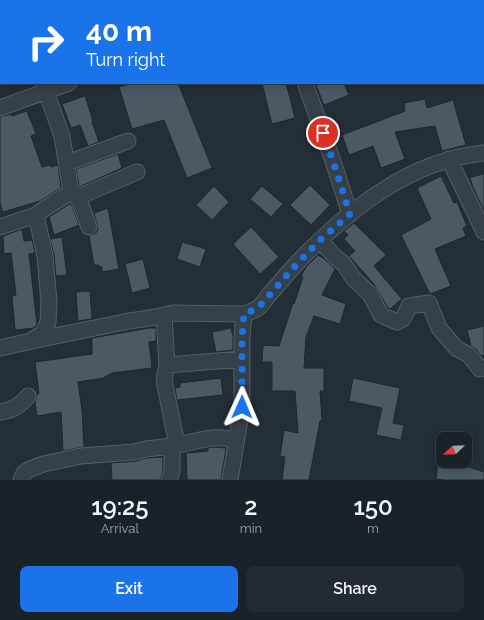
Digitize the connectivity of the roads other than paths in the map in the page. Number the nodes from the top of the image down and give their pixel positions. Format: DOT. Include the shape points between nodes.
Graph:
graph roads {
  1 [pos="63,84"];
  2 [pos="305,84"];
  3 [pos="44,87"];
  4 [pos="0,108"];
  5 [pos="128,141"];
  6 [pos="484,153"];
  7 [pos="449,159"];
  8 [pos="67,163"];
  9 [pos="137,172"];
  10 [pos="75,195"];
  11 [pos="350,214"];
  12 [pos="36,215"];
  13 [pos="0,225"];
  14 [pos="88,227"];
  15 [pos="484,232"];
  16 [pos="320,240"];
  17 [pos="244,314"];
  18 [pos="164,316"];
  19 [pos="30,341"];
  20 [pos="0,348"];
  21 [pos="242,359"];
  22 [pos="167,364"];
  23 [pos="484,368"];
  24 [pos="28,396"];
  25 [pos="0,412"];
  26 [pos="236,442"];
  27 [pos="174,446"];
  28 [pos="20,480"];
  29 [pos="170,480"];
  30 [pos="230,480"];
  1 -- 3 [label="street"];
  2 -- 11 [label="street"];
  3 -- 4 [label="street"];
  3 -- 8 [label="street" via="62,136"];
  5 -- 8 [label="street"];
  6 -- 7 [label="street"];
  7 -- 11 [label="street" via="396,182"];
  7 -- 15 [label="street"];
  8 -- 10 [label="street"];
  9 -- 10 [label="street"];
  10 -- 12 [label="street"];
  10 -- 14 [label="street"];
  11 -- 16 [label="street"];
  12 -- 13 [label="street"];
  12 -- 19 [label="street" via="45,256 49,302 48,322 43,333"];
  16 -- 17 [label="street" via="258,308"];
  16 -- 23 [label="street" via="370,294 382,316 397,322 403,318 409,306 428,303 439,328 456,348 469,355 480,369"];
  17 -- 18 [label="street" via="172,313"];
  17 -- 21 [label="street"];
  18 -- 19 [label="street"];
  18 -- 22 [label="street"];
  19 -- 20 [label="street"];
  21 -- 22 [label="street"];
  21 -- 26 [label="street" via="242,407"];
  22 -- 27 [label="street" via="164,380"];
  24 -- 25 [label="street" via="16,408"];
  26 -- 27 [label="street" via="224,438"];
  26 -- 30 [label="street"];
  27 -- 28 [label="street" via="120,454 81,456 43,464 28,470"];
  27 -- 29 [label="street"];
}
